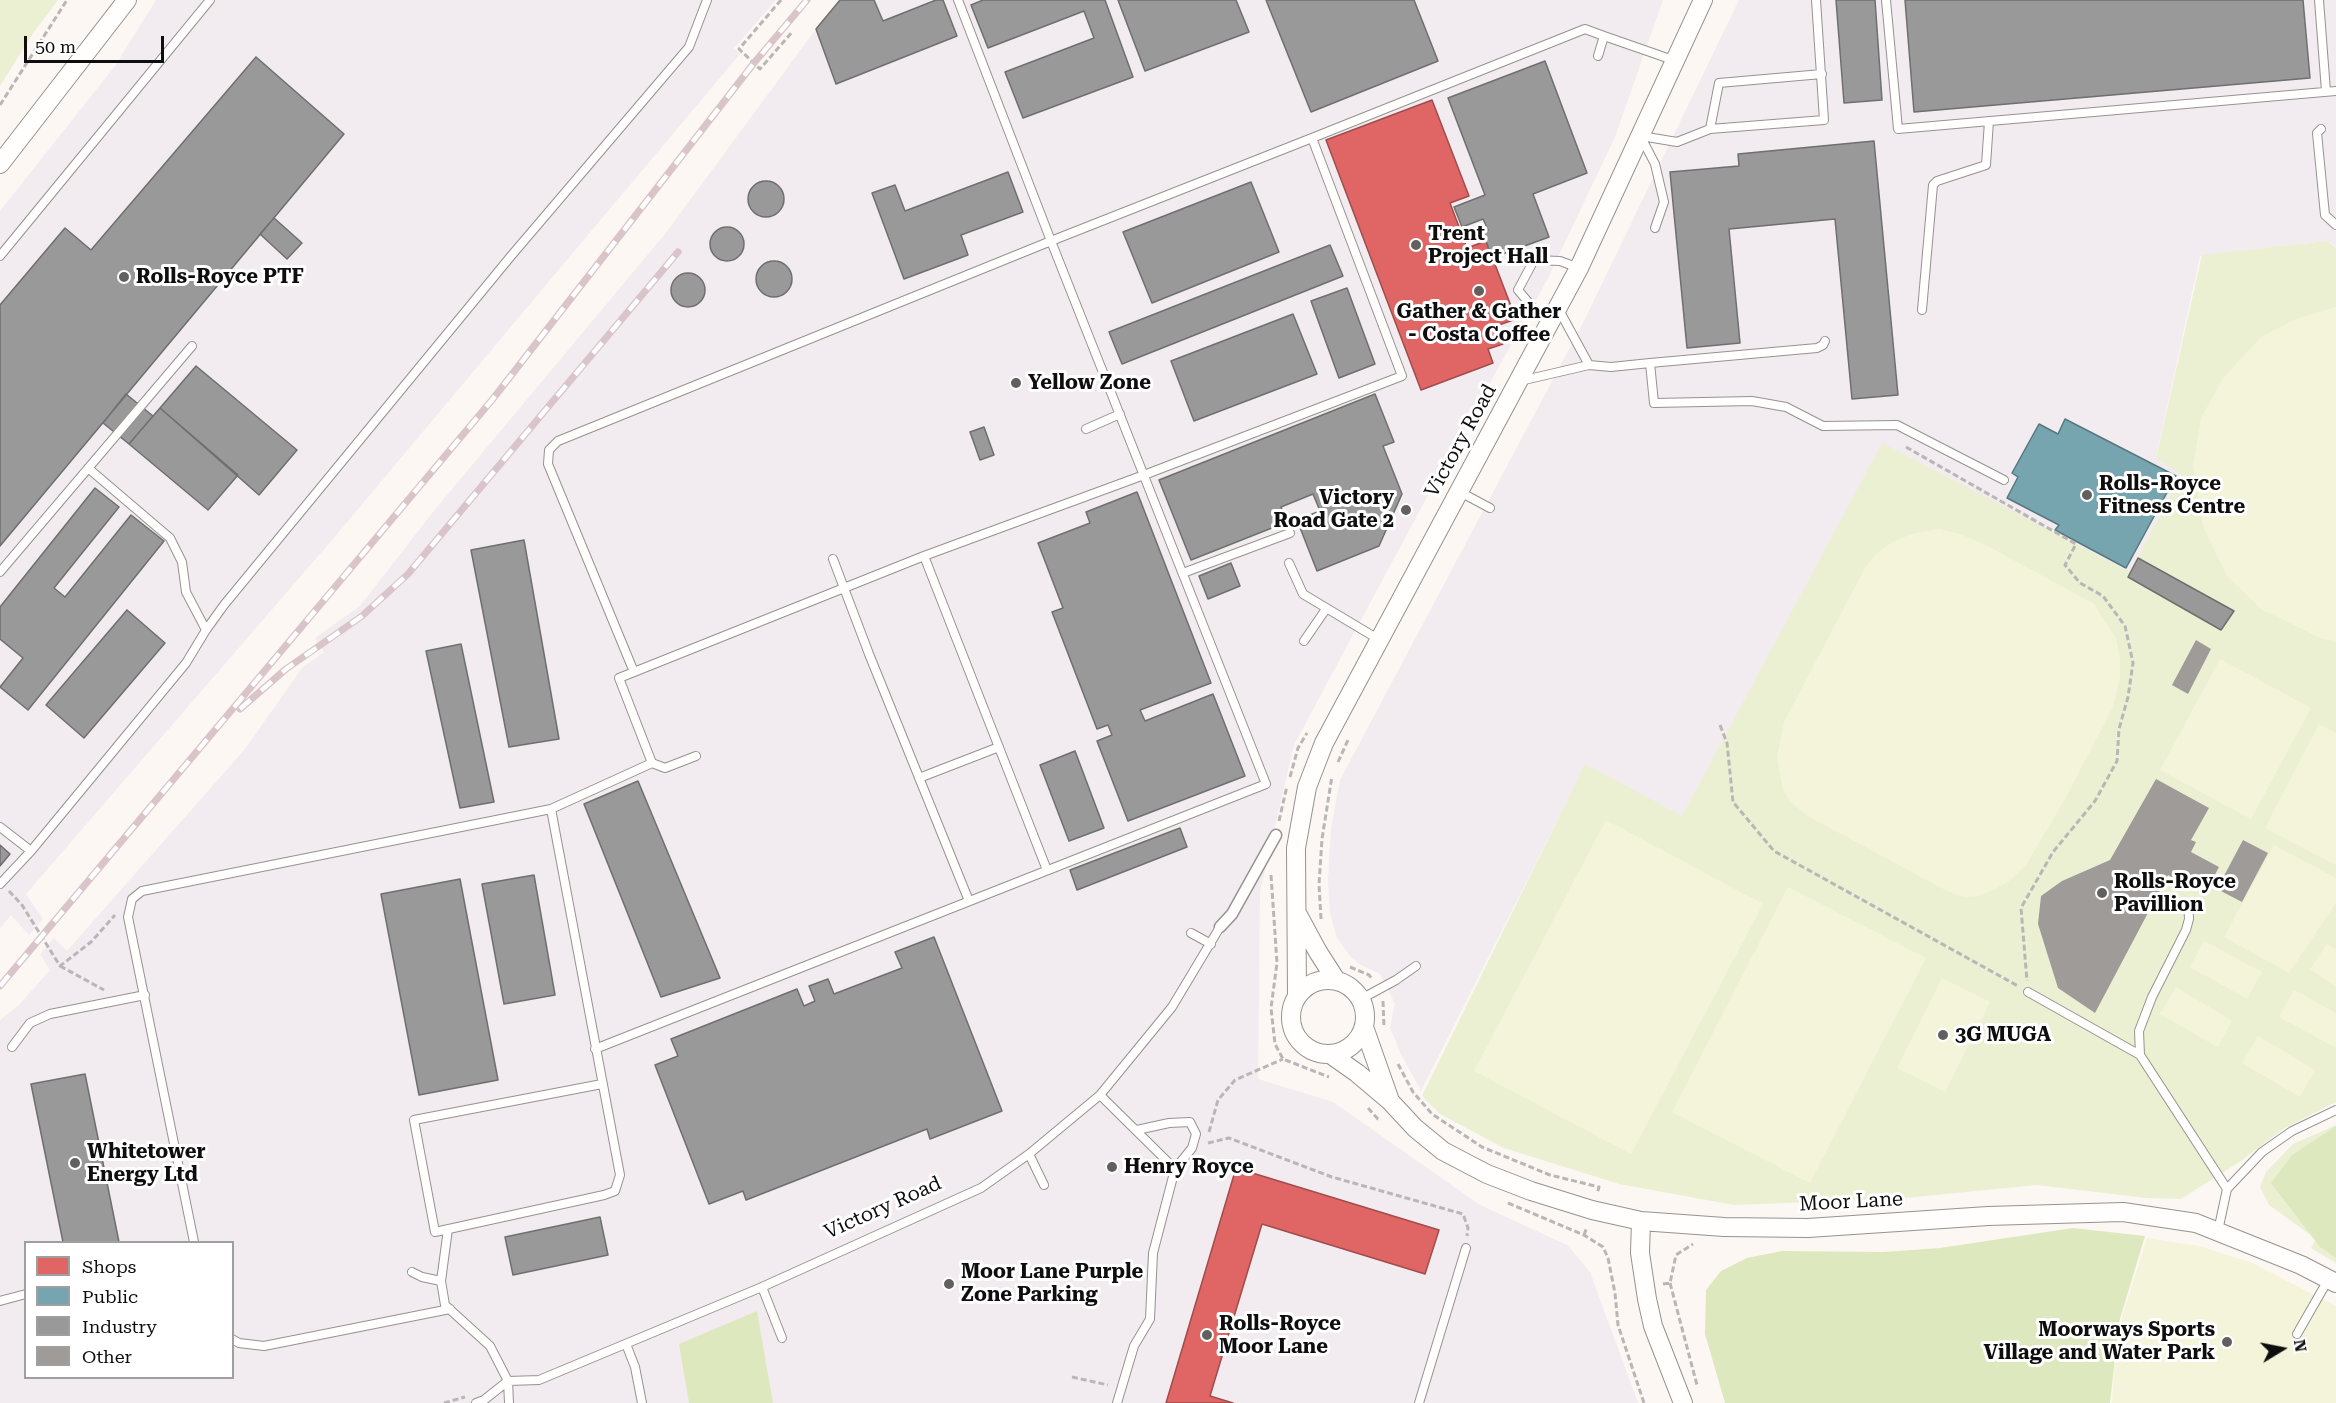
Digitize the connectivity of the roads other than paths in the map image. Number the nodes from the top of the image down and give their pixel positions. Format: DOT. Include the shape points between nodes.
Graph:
graph roads {
  1 [pos="127,0"];
  2 [pos="210,0"];
  3 [pos="707,0"];
  4 [pos="958,0"];
  5 [pos="1703,0"];
  6 [pos="1816,0"];
  7 [pos="1886,0"];
  8 [pos="2319,0"];
  9 [pos="1604,36"];
  10 [pos="1598,56"];
  11 [pos="1673,60"];
  12 [pos="1822,74"];
  13 [pos="2336,91"];
  14 [pos="2326,92"];
  15 [pos="1989,121"];
  16 [pos="1710,129"];
  17 [pos="2321,129"];
  18 [pos="1640,135"];
  19 [pos="1312,138"];
  20 [pos="0,165"];
  21 [pos="2336,225"];
  22 [pos="1655,228"];
  23 [pos="1051,241"];
  24 [pos="0,255"];
  25 [pos="1579,268"];
  26 [pos="1922,310"];
  27 [pos="1555,315"];
  28 [pos="1825,341"];
  29 [pos="192,346"];
  30 [pos="1650,363"];
  31 [pos="1589,365"];
  32 [pos="1520,381"];
  33 [pos="1120,414"];
  34 [pos="1086,429"];
  35 [pos="88,468"];
  36 [pos="1144,475"];
  37 [pos="2004,480"];
  38 [pos="1459,491"];
  39 [pos="1490,508"];
  40 [pos="1290,533"];
  41 [pos="924,556"];
  42 [pos="832,558"];
  43 [pos="1290,563"];
  44 [pos="0,572"];
  45 [pos="1183,573"];
  46 [pos="844,588"];
  47 [pos="1326,609"];
  48 [pos="206,630"];
  49 [pos="1378,639"];
  50 [pos="1304,641"];
  51 [pos="634,672"];
  52 [pos="999,747"];
  53 [pos="696,756"];
  54 [pos="652,763"];
  55 [pos="919,778"];
  56 [pos="551,809"];
  57 [pos="0,827"];
  58 [pos="1276,836"];
  59 [pos="31,851"];
  60 [pos="1047,870"];
  61 [pos="1,884"];
  62 [pos="969,901"];
  63 [pos="2188,903"];
  64 [pos="1298,913"];
  65 [pos="1220,927"];
  66 [pos="1191,933"];
  67 [pos="1211,944"];
  68 [pos="1416,966"];
  69 [pos="1336,980"];
  70 [pos="2028,992"];
  71 [pos="145,995"];
  72 [pos="1297,996"];
  73 [pos="1361,999"];
  74 [pos="1364,1027"];
  75 [pos="12,1047"];
  76 [pos="595,1049"];
  77 [pos="1330,1054"];
  78 [pos="2140,1055"];
  79 [pos="602,1084"];
  80 [pos="1100,1095"];
  81 [pos="1389,1100"];
  82 [pos="2336,1110"];
  83 [pos="1137,1130"];
  84 [pos="1029,1154"];
  85 [pos="1175,1169"];
  86 [pos="1044,1185"];
  87 [pos="2227,1189"];
  88 [pos="1641,1221"];
  89 [pos="448,1229"];
  90 [pos="2218,1231"];
  91 [pos="194,1241"];
  92 [pos="1466,1248"];
  93 [pos="412,1272"];
  94 [pos="441,1281"];
  95 [pos="2332,1281"];
  96 [pos="762,1287"];
  97 [pos="24,1295"];
  98 [pos="0,1301"];
  99 [pos="450,1309"];
  100 [pos="2297,1334"];
  101 [pos="782,1338"];
  102 [pos="234,1340"];
  103 [pos="626,1344"];
  104 [pos="508,1381"];
  105 [pos="476,1403"];
  106 [pos="509,1403"];
  107 [pos="642,1403"];
  108 [pos="1118,1403"];
  109 [pos="1419,1403"];
  110 [pos="1683,1403"];
  1 -- 20 [label="street"];
  2 -- 24 [label="lane"];
  3 -- 48 [label="lane" via="689,47 511,256"];
  4 -- 23 [label="lane"];
  5 -- 11 [label="street, Victory Road"];
  6 -- 12 [label="lane"];
  7 -- 15 [label="lane" via="1898,129"];
  8 -- 14 [label="lane"];
  9 -- 10 [label="lane"];
  9 -- 11 [label="lane"];
  9 -- 19 [label="lane" via="1585,29"];
  11 -- 18 [label="street, Victory Road"];
  12 -- 16 [label="lane" via="1719,83"];
  12 -- 16 [label="lane" via="1824,120"];
  13 -- 14 [label="lane"];
  14 -- 15 [label="lane"];
  15 -- 26 [label="lane" via="1986,165 1933,185"];
  16 -- 18 [label="lane" via="1677,142"];
  17 -- 21 [label="lane" via="2317,133 2325,215"];
  18 -- 22 [label="lane" via="1655,164 1664,202"];
  18 -- 25 [label="street, Victory Road"];
  19 -- 23 [label="lane"];
  19 -- 36 [label="lane" via="1402,376"];
  23 -- 33 [label="lane"];
  23 -- 51 [label="lane" via="558,441 549,450 548,464"];
  25 -- 27 [label="street, Victory Road"];
  25 -- 27 [label="lane" via="1560,261 1534,260 1518,290 1535,310"];
  27 -- 31 [label="lane"];
  27 -- 32 [label="street, Victory Road"];
  28 -- 30 [label="lane" via="1817,348"];
  29 -- 35 [label="lane"];
  30 -- 31 [label="lane"];
  30 -- 37 [label="lane" via="1654,403 1752,401 1786,408 1824,426 1897,425"];
  31 -- 32 [label="lane"];
  32 -- 38 [label="street, Victory Road"];
  33 -- 34 [label="lane"];
  33 -- 36 [label="lane"];
  35 -- 44 [label="lane"];
  35 -- 48 [label="lane" via="170,538 182,562 186,592"];
  36 -- 41 [label="lane"];
  36 -- 45 [label="lane"];
  38 -- 39 [label="lane"];
  38 -- 49 [label="street, Victory Road"];
  40 -- 45 [label="lane"];
  41 -- 46 [label="lane"];
  41 -- 52 [label="lane"];
  42 -- 46 [label="lane"];
  43 -- 47 [label="lane" via="1303,594"];
  45 -- 60 [label="lane" via="1266,784"];
  46 -- 51 [label="lane"];
  46 -- 55 [label="lane"];
  47 -- 49 [label="lane"];
  47 -- 50 [label="lane"];
  48 -- 59 [label="lane" via="186,663"];
  49 -- 64 [label="street, Victory Road" via="1324,743 1307,787 1296,848"];
  51 -- 54 [label="lane" via="619,678"];
  52 -- 55 [label="lane"];
  52 -- 60 [label="lane"];
  53 -- 54 [label="lane" via="665,768"];
  54 -- 56 [label="lane"];
  55 -- 62 [label="lane"];
  56 -- 71 [label="lane" via="141,891 132,901 129,917"];
  56 -- 76 [label="lane"];
  57 -- 59 [label="lane"];
  58 -- 65 [label="street" via="1232,914"];
  59 -- 61 [label="lane"];
  60 -- 62 [label="lane"];
  62 -- 76 [label="lane"];
  63 -- 78 [label="lane" via="2186,930 2139,1031"];
  64 -- 69 [label="street, Victory Road"];
  64 -- 72 [label="street, Victory Road"];
  65 -- 67 [label="lane, Victory Road"];
  66 -- 67 [label="lane"];
  67 -- 80 [label="lane, Victory Road" via="1172,1007"];
  68 -- 73 [label="lane"];
  69 -- 72 [label="street" via="1314,982"];
  69 -- 73 [label="street"];
  70 -- 78 [label="lane"];
  71 -- 75 [label="lane" via="50,1014 30,1023"];
  71 -- 91 [label="lane"];
  72 -- 77 [label="street" via="1291,1015 1296,1035 1310,1049"];
  73 -- 74 [label="street"];
  74 -- 77 [label="street" via="1351,1046"];
  74 -- 81 [label="street, Moor Lane"];
  76 -- 79 [label="lane"];
  77 -- 81 [label="street, Moor Lane"];
  78 -- 87 [label="lane"];
  79 -- 89 [label="lane" via="620,1175 615,1191"];
  79 -- 89 [label="lane" via="414,1120 435,1232"];
  80 -- 83 [label="lane"];
  80 -- 84 [label="lane, Victory Road"];
  81 -- 88 [label="street, Moor Lane" via="1443,1151 1487,1174 1581,1207"];
  82 -- 87 [label="lane" via="2292,1131 2262,1152"];
  83 -- 85 [label="lane"];
  83 -- 85 [label="lane" via="1190,1122 1196,1134 1192,1148"];
  84 -- 86 [label="lane"];
  84 -- 96 [label="lane, Victory Road" via="981,1188"];
  85 -- 108 [label="lane" via="1153,1252 1150,1319 1134,1346"];
  87 -- 90 [label="lane"];
  88 -- 90 [label="street, Moor Lane" via="1808,1228 2122,1212 2196,1223"];
  88 -- 110 [label="street" via="1640,1253 1653,1326"];
  89 -- 94 [label="lane"];
  90 -- 95 [label="street, Moor Lane"];
  92 -- 109 [label="lane"];
  93 -- 94 [label="lane"];
  94 -- 99 [label="lane" via="445,1305"];
  95 -- 100 [label="lane"];
  96 -- 101 [label="lane"];
  96 -- 103 [label="lane, Victory Road"];
  97 -- 98 [label="lane"];
  99 -- 102 [label="lane" via="264,1346"];
  99 -- 104 [label="lane" via="490,1346"];
  103 -- 104 [label="lane, Victory Road" via="539,1380"];
  103 -- 107 [label="lane"];
  104 -- 105 [label="lane"];
  104 -- 106 [label="lane"];
}
